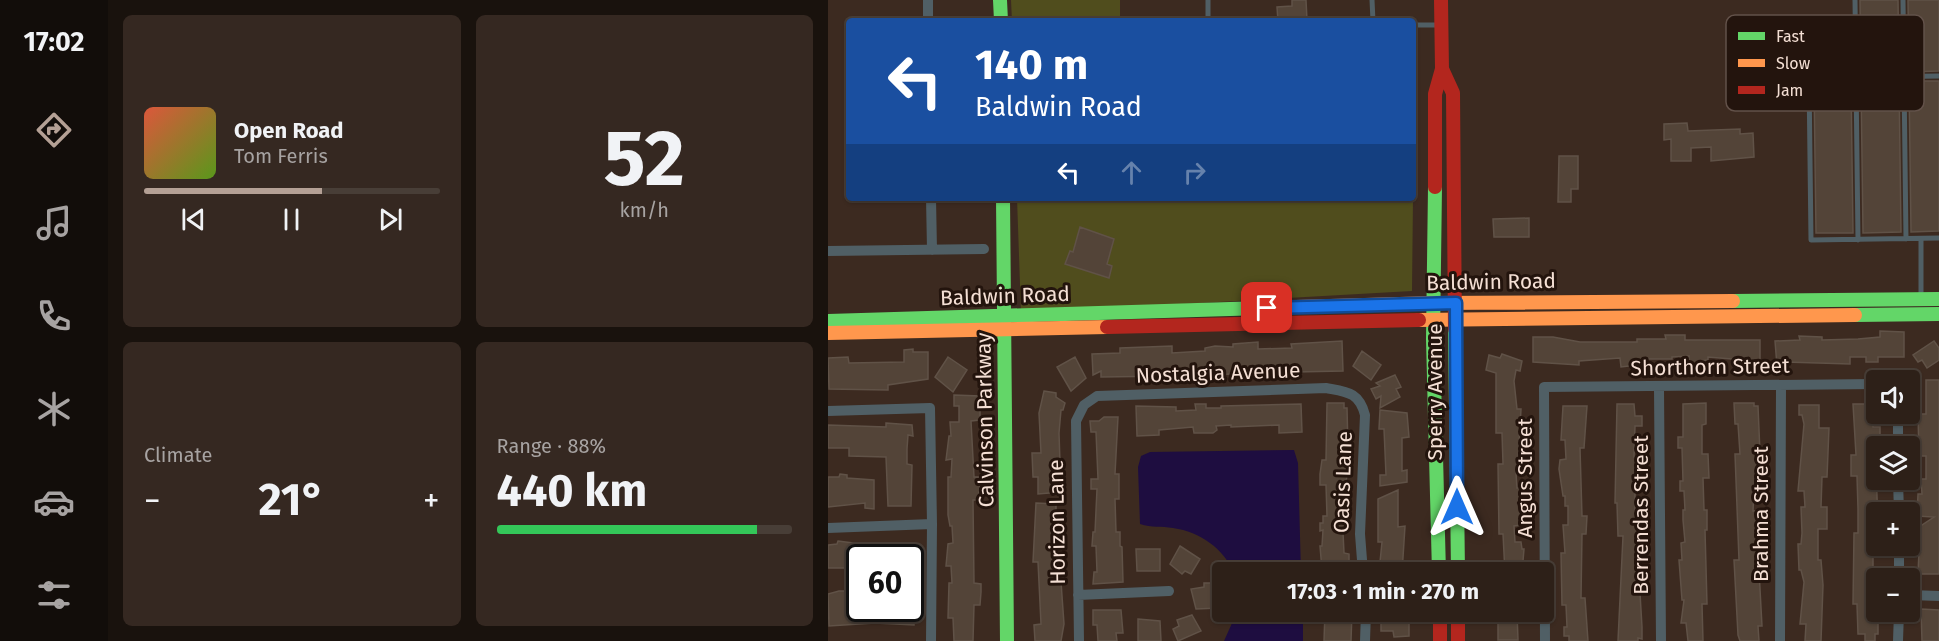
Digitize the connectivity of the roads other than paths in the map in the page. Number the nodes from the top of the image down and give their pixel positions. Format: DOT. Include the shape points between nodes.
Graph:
graph roads {
  1 [pos="928,0"];
  2 [pos="1000,0"];
  3 [pos="1208,0"];
  4 [pos="1372,0"];
  5 [pos="1441,0"];
  6 [pos="1855,0"];
  7 [pos="1903,0"];
  8 [pos="1855,15"];
  9 [pos="1903,15"];
  10 [pos="928,18"];
  11 [pos="1001,18"];
  12 [pos="1208,18"];
  13 [pos="1373,18"];
  14 [pos="1416,25"];
  15 [pos="1442,25"];
  16 [pos="1442,69"];
  17 [pos="1924,76"];
  18 [pos="1939,76"];
  19 [pos="1809,111"];
  20 [pos="1856,111"];
  21 [pos="1904,111"];
  22 [pos="932,201"];
  23 [pos="1003,201"];
  24 [pos="1939,238"];
  25 [pos="1906,239"];
  26 [pos="1920,239"];
  27 [pos="1858,240"];
  28 [pos="984,249"];
  29 [pos="932,250"];
  30 [pos="828,251"];
  31 [pos="1922,300"];
  32 [pos="1939,300"];
  33 [pos="1434,303"];
  34 [pos="1456,303"];
  35 [pos="1939,314"];
  36 [pos="1849,315"];
  37 [pos="1456,319"];
  38 [pos="1433,320"];
  39 [pos="828,321"];
  40 [pos="1005,323"];
  41 [pos="828,333"];
  42 [pos="1866,384"];
  43 [pos="1544,387"];
  44 [pos="1780,387"];
  45 [pos="1659,388"];
  46 [pos="1355,394"];
  47 [pos="1084,405"];
  48 [pos="828,411"];
  49 [pos="932,524"];
  50 [pos="828,528"];
  51 [pos="1363,562"];
  52 [pos="1439,562"];
  53 [pos="1458,562"];
  54 [pos="1169,591"];
  55 [pos="1078,595"];
  56 [pos="1920,596"];
  57 [pos="1939,596"];
  58 [pos="1366,622"];
  59 [pos="1440,622"];
  60 [pos="1458,622"];
  61 [pos="1899,622"];
  62 [pos="931,641"];
  63 [pos="1007,641"];
  64 [pos="1079,641"];
  65 [pos="1365,641"];
  66 [pos="1440,641"];
  67 [pos="1458,641"];
  68 [pos="1545,641"];
  69 [pos="1661,641"];
  70 [pos="1780,641"];
  71 [pos="1898,641"];
  1 -- 10 [label="street"];
  2 -- 11 [label="main road"];
  3 -- 12 [label="lane"];
  4 -- 13 [label="lane"];
  5 -- 15 [label="main road, Sperry Avenue"];
  6 -- 8 [label="lane"];
  7 -- 9 [label="lane"];
  14 -- 15 [label="lane"];
  15 -- 16 [label="main road, Sperry Avenue"];
  16 -- 33 [label="main road, Sperry Avenue" via="1435,94"];
  16 -- 34 [label="main road, Sperry Avenue" via="1452,93"];
  17 -- 18 [label="lane"];
  19 -- 27 [label="lane" via="1811,240"];
  20 -- 27 [label="lane"];
  21 -- 25 [label="lane"];
  22 -- 29 [label="street"];
  23 -- 40 [label="main road, Calvinson Parkway"];
  24 -- 26 [label="lane"];
  25 -- 26 [label="lane"];
  25 -- 27 [label="lane"];
  26 -- 31 [label="lane"];
  28 -- 29 [label="street"];
  29 -- 30 [label="street"];
  31 -- 32 [label="main road, Baldwin Road"];
  31 -- 34 [label="main road, Baldwin Road"];
  31 -- 36 [label="main road" via="1915,307 1879,307"];
  33 -- 34 [label="main road, Baldwin Road"];
  33 -- 38 [label="main road, Sperry Avenue"];
  33 -- 40 [label="main road, Baldwin Road"];
  34 -- 37 [label="main road, Sperry Avenue"];
  35 -- 36 [label="main road, Baldwin Road"];
  36 -- 37 [label="main road, Baldwin Road"];
  37 -- 38 [label="main road, Baldwin Road"];
  37 -- 53 [label="main road, Sperry Avenue"];
  38 -- 40 [label="main road, Baldwin Road"];
  38 -- 52 [label="main road, Sperry Avenue"];
  39 -- 40 [label="main road, Baldwin Road"];
  40 -- 41 [label="main road, Baldwin Road"];
  40 -- 63 [label="main road, Calvinson Parkway"];
  42 -- 44 [label="street, Shorthorn Street"];
  43 -- 45 [label="street, Shorthorn Street"];
  43 -- 68 [label="street, Angus Street"];
  44 -- 45 [label="street, Shorthorn Street"];
  44 -- 70 [label="street, Brahma Street"];
  45 -- 69 [label="street, Berrendas Street"];
  46 -- 47 [label="street, Nostalgia Avenue" via="1326,388 1097,396"];
  46 -- 51 [label="street, Oasis Lane" via="1365,414 1360,534"];
  47 -- 55 [label="street, Horizon Lane" via="1076,421 1075,439"];
  48 -- 49 [label="street" via="930,408"];
  49 -- 50 [label="street"];
  49 -- 62 [label="street"];
  54 -- 55 [label="street"];
  55 -- 64 [label="street, Horizon Lane"];
  56 -- 57 [label="street"];
  58 -- 65 [label="street"];
  59 -- 66 [label="main road"];
  60 -- 67 [label="main road"];
  61 -- 71 [label="street"];
}
